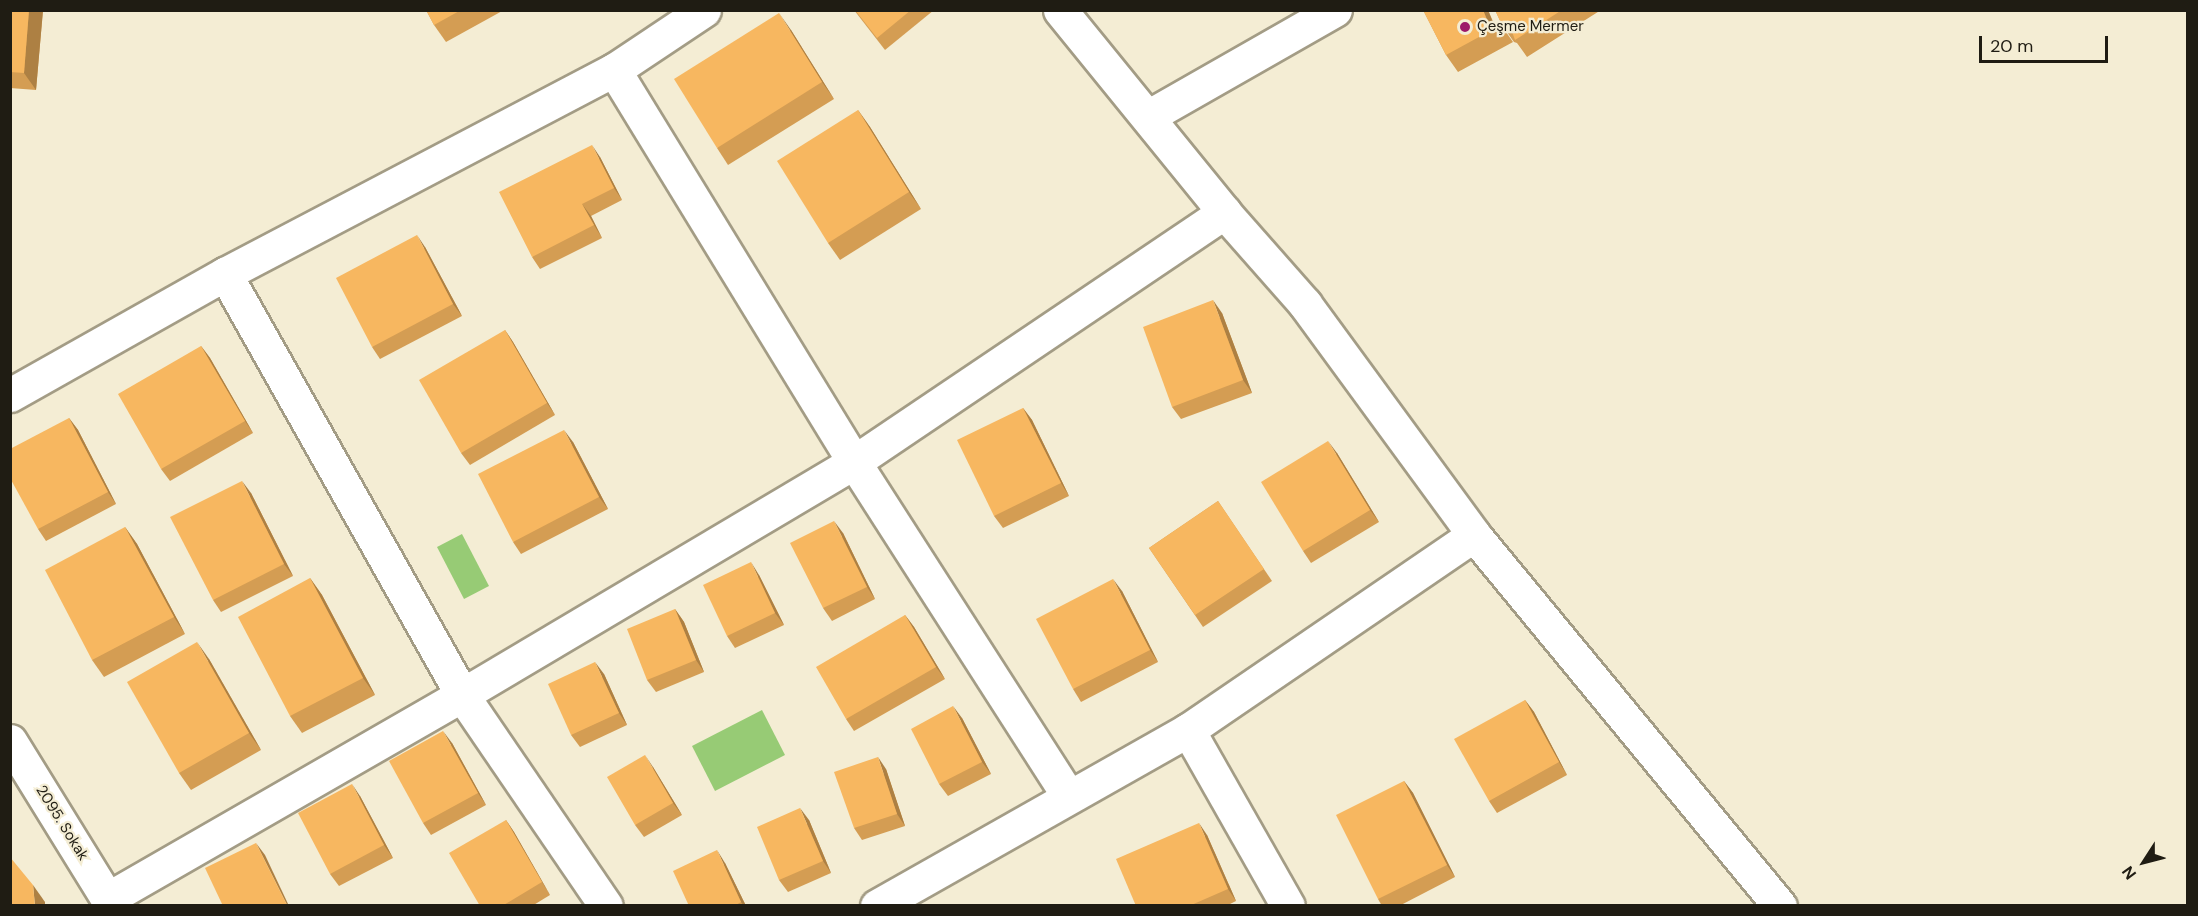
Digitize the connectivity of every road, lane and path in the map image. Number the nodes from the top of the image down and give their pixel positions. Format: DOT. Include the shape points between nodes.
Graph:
graph roads {
  1 [pos="704,10"];
  2 [pos="1060,10"];
  3 [pos="1335,10"];
  4 [pos="614,70"];
  5 [pos="1149,116"];
  6 [pos="1224,212"];
  7 [pos="225,274"];
  8 [pos="10,395"];
  9 [pos="854,462"];
  10 [pos="1474,535"];
  11 [pos="462,695"];
  12 [pos="1188,730"];
  13 [pos="10,741"];
  14 [pos="1068,795"];
  15 [pos="110,902"];
  16 [pos="880,905"];
  17 [pos="606,906"];
  18 [pos="1288,906"];
  19 [pos="1780,906"];
  1 -- 4 [label="street"];
  2 -- 5 [label="street"];
  3 -- 5 [label="street"];
  4 -- 7 [label="street"];
  4 -- 9 [label="street"];
  5 -- 6 [label="street"];
  6 -- 9 [label="street"];
  6 -- 10 [label="street" via="1347,357"];
  7 -- 8 [label="street"];
  7 -- 11 [label="street"];
  9 -- 11 [label="street"];
  9 -- 14 [label="street"];
  10 -- 12 [label="street"];
  10 -- 19 [label="street"];
  11 -- 15 [label="street"];
  11 -- 17 [label="street"];
  12 -- 14 [label="street"];
  12 -- 18 [label="street"];
  13 -- 15 [label="street, 2095. Sokak"];
  14 -- 16 [label="street"];
}
